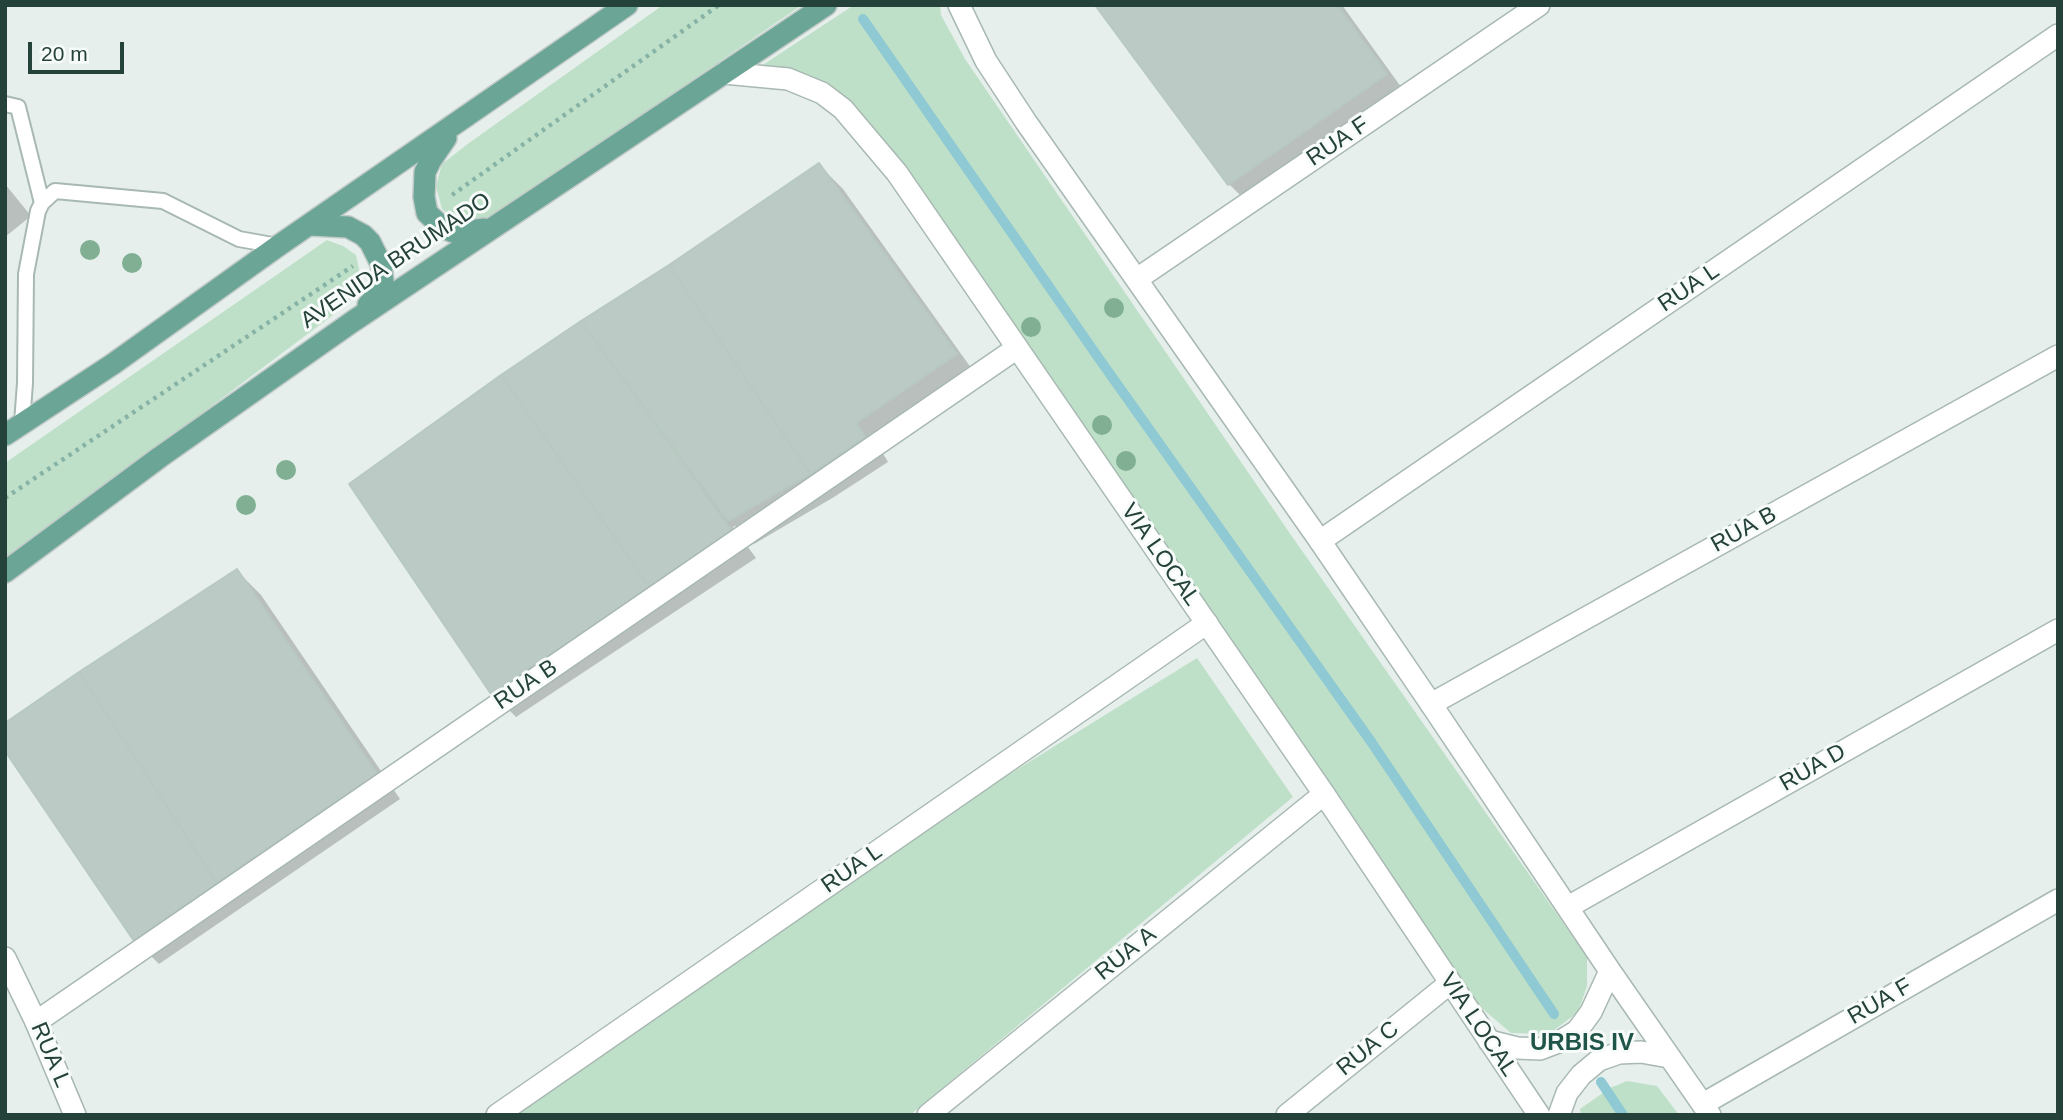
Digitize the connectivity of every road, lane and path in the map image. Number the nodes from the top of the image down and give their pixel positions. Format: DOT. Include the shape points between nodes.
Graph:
graph roads {
  1 [pos="627,5"];
  2 [pos="826,5"];
  3 [pos="960,5"];
  4 [pos="1539,5"];
  5 [pos="2058,35"];
  6 [pos="723,73"];
  7 [pos="5,104"];
  8 [pos="456,125"];
  9 [pos="42,203"];
  10 [pos="311,225"];
  11 [pos="491,228"];
  12 [pos="278,246"];
  13 [pos="1137,279"];
  14 [pos="352,321"];
  15 [pos="1017,348"];
  16 [pos="2058,356"];
  17 [pos="14,429"];
  18 [pos="1320,541"];
  19 [pos="5,572"];
  20 [pos="1208,623"];
  21 [pos="2058,629"];
  22 [pos="1431,704"];
  23 [pos="1324,794"];
  24 [pos="2058,900"];
  25 [pos="1568,907"];
  26 [pos="5,958"];
  27 [pos="1610,971"];
  28 [pos="1450,983"];
  29 [pos="36,1022"];
  30 [pos="1489,1041"];
  31 [pos="1669,1057"];
  32 [pos="1707,1110"];
  33 [pos="75,1115"];
  34 [pos="498,1115"];
  35 [pos="928,1115"];
  36 [pos="1286,1115"];
  37 [pos="1539,1115"];
  38 [pos="1559,1115"];
  1 -- 8 [label="main road"];
  2 -- 6 [label="main road, AVENIDA BRUMADO"];
  3 -- 13 [label="street" via="986,61"];
  4 -- 13 [label="street, RUA F"];
  5 -- 18 [label="street, RUA L"];
  6 -- 11 [label="main road, AVENIDA BRUMADO"];
  6 -- 15 [label="street, VIA LOCAL" via="788,79 822,93 843,109 897,173"];
  7 -- 9 [label="lane" via="18,107"];
  8 -- 10 [label="main road"];
  8 -- 11 [label="main road" via="425,172 427,213 456,233"];
  9 -- 12 [label="lane" via="55,191 163,201 239,239"];
  9 -- 17 [label="lane" via="26,274 25,383"];
  10 -- 12 [label="main road"];
  10 -- 14 [label="main road" via="348,227 363,235 381,264 379,291"];
  11 -- 14 [label="main road, AVENIDA BRUMADO"];
  12 -- 17 [label="main road"];
  13 -- 18 [label="street"];
  14 -- 19 [label="main road, AVENIDA BRUMADO"];
  15 -- 20 [label="street, VIA LOCAL"];
  15 -- 29 [label="street, RUA B"];
  16 -- 22 [label="street, RUA B"];
  18 -- 22 [label="street"];
  20 -- 23 [label="street, VIA LOCAL"];
  20 -- 34 [label="street, RUA L"];
  21 -- 25 [label="street, RUA D"];
  22 -- 25 [label="street"];
  23 -- 28 [label="street, VIA LOCAL"];
  23 -- 35 [label="street, RUA A"];
  24 -- 32 [label="street, RUA F"];
  25 -- 27 [label="street"];
  26 -- 29 [label="street, RUA L"];
  27 -- 30 [label="street" via="1591,1013 1577,1031 1561,1041 1540,1049"];
  27 -- 31 [label="street"];
  28 -- 30 [label="street, VIA LOCAL"];
  28 -- 36 [label="street, RUA C"];
  29 -- 33 [label="street, RUA L"];
  30 -- 37 [label="street, VIA LOCAL"];
  31 -- 32 [label="street"];
  31 -- 38 [label="street" via="1641,1052 1599,1060 1567,1093"];
}
